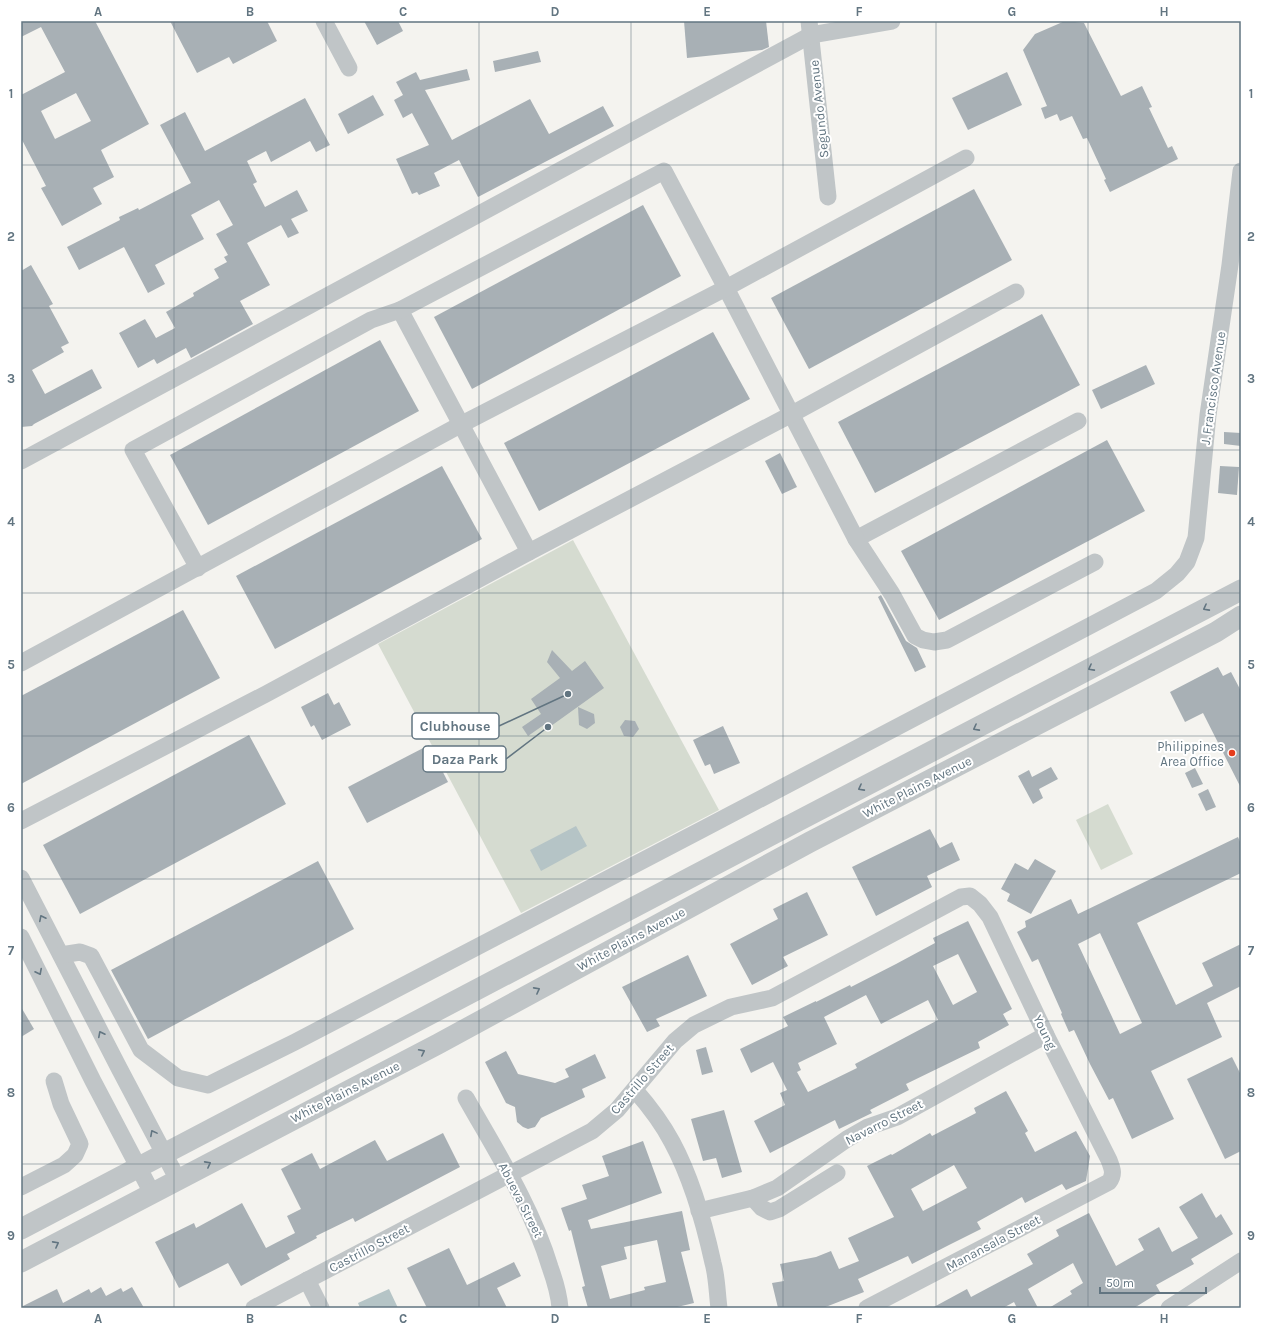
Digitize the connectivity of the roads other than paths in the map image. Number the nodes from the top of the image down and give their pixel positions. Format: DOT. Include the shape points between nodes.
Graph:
graph roads {
  1 [pos="324,21"];
  2 [pos="892,21"];
  3 [pos="810,28"];
  4 [pos="349,68"];
  5 [pos="966,158"];
  6 [pos="1241,171"];
  7 [pos="828,197"];
  8 [pos="726,288"];
  9 [pos="1016,292"];
  10 [pos="400,310"];
  11 [pos="792,414"];
  12 [pos="1078,422"];
  13 [pos="460,425"];
  14 [pos="21,460"];
  15 [pos="856,539"];
  16 [pos="529,552"];
  17 [pos="1096,562"];
  18 [pos="198,568"];
  19 [pos="1241,590"];
  20 [pos="1241,616"];
  21 [pos="1241,631"];
  22 [pos="1216,632"];
  23 [pos="21,663"];
  24 [pos="21,821"];
  25 [pos="798,821"];
  26 [pos="810,842"];
  27 [pos="21,878"];
  28 [pos="970,896"];
  29 [pos="21,937"];
  30 [pos="60,955"];
  31 [pos="1046,1035"];
  32 [pos="54,1081"];
  33 [pos="635,1090"];
  34 [pos="466,1098"];
  35 [pos="164,1154"];
  36 [pos="139,1167"];
  37 [pos="837,1173"];
  38 [pos="1114,1173"];
  39 [pos="509,1174"];
  40 [pos="178,1180"];
  41 [pos="21,1187"];
  42 [pos="152,1193"];
  43 [pos="753,1198"];
  44 [pos="699,1210"];
  45 [pos="21,1229"];
  46 [pos="1241,1261"];
  47 [pos="21,1262"];
  48 [pos="307,1280"];
  49 [pos="1189,1303"];
  50 [pos="254,1308"];
  51 [pos="321,1308"];
  52 [pos="560,1308"];
  53 [pos="719,1308"];
  54 [pos="867,1308"];
  55 [pos="1169,1308"];
  1 -- 4 [label="street"];
  2 -- 3 [label="street"];
  3 -- 7 [label="street, Segundo Avenue"];
  3 -- 14 [label="street"];
  5 -- 8 [label="street"];
  6 -- 30 [label="street, J. Francisco Avenue" via="1208,416 1196,538 1187,562 1156,591 295,1042 208,1084 178,1078 141,1050 91,956 80,952"];
  8 -- 10 [label="street" via="664,171"];
  8 -- 11 [label="street"];
  8 -- 13 [label="street"];
  9 -- 11 [label="street"];
  10 -- 13 [label="street"];
  10 -- 18 [label="street" via="371,320 133,450"];
  11 -- 15 [label="street"];
  11 -- 16 [label="street"];
  12 -- 15 [label="street"];
  13 -- 16 [label="street"];
  13 -- 18 [label="street"];
  15 -- 17 [label="street" via="916,636 934,642 947,640"];
  16 -- 24 [label="street" via="266,694"];
  18 -- 23 [label="street"];
  19 -- 25 [label="street, White Plains Avenue, one-way"];
  20 -- 22 [label="street, White Plains Avenue"];
  21 -- 22 [label="street"];
  22 -- 26 [label="street, White Plains Avenue"];
  25 -- 26 [label="street"];
  25 -- 35 [label="street, White Plains Avenue"];
  40 -- 26 [label="street, White Plains Avenue, one-way" via="438,1044"];
  30 -- 27 [label="street, one-way"];
  28 -- 31 [label="street, Young" via="990,917"];
  28 -- 33 [label="street, Castrillo Street" via="961,897 772,998 732,1007 694,1025 675,1041"];
  29 -- 36 [label="street, one-way"];
  35 -- 30 [label="street, one-way"];
  31 -- 38 [label="street, Young"];
  31 -- 43 [label="street, Navarro Street" via="897,1117 868,1127 777,1188"];
  32 -- 41 [label="street" via="61,1104 80,1144 75,1154 64,1165"];
  33 -- 39 [label="street, Castrillo Street" via="617,1110 592,1131"];
  33 -- 44 [label="street" via="654,1112 672,1141"];
  34 -- 39 [label="street, Abueva Street"];
  35 -- 36 [label="street, White Plains Avenue"];
  35 -- 40 [label="street"];
  36 -- 42 [label="street"];
  36 -- 45 [label="street, White Plains Avenue"];
  37 -- 43 [label="street" via="770,1212"];
  38 -- 54 [label="street, Manansala Street" via="1109,1182"];
  39 -- 48 [label="street, Castrillo Street"];
  39 -- 52 [label="street, Abueva Street" via="530,1213 545,1250 559,1296"];
  40 -- 42 [label="street, White Plains Avenue"];
  47 -- 42 [label="street, White Plains Avenue, one-way"];
  43 -- 44 [label="street, Navarro Street"];
  44 -- 53 [label="street" via="714,1264"];
  46 -- 49 [label="street"];
  48 -- 50 [label="street, Castrillo Street"];
  48 -- 51 [label="street"];
  49 -- 55 [label="street"];
}
